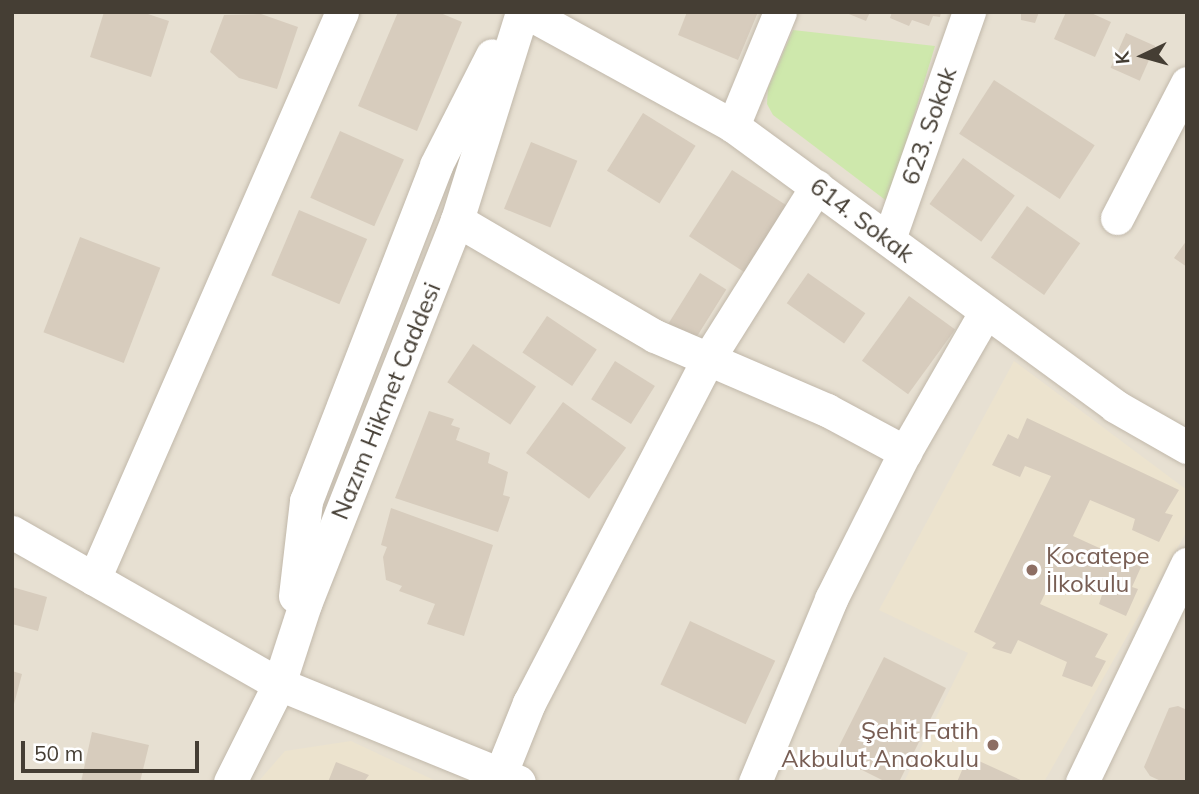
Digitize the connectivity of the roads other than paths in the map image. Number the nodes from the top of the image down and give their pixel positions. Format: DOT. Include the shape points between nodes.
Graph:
graph roads {
  1 [pos="342,12"];
  2 [pos="514,12"];
  3 [pos="524,12"];
  4 [pos="780,12"];
  5 [pos="969,12"];
  6 [pos="1187,83"];
  7 [pos="733,126"];
  8 [pos="817,186"];
  9 [pos="1117,218"];
  10 [pos="457,220"];
  11 [pos="889,239"];
  12 [pos="985,313"];
  13 [pos="708,359"];
  14 [pos="1187,447"];
  15 [pos="905,452"];
  16 [pos="12,533"];
  17 [pos="1187,564"];
  18 [pos="94,579"];
  19 [pos="284,668"];
  20 [pos="509,778"];
  21 [pos="230,782"];
  22 [pos="755,782"];
  23 [pos="1082,782"];
  1 -- 18 [label="street"];
  2 -- 19 [label="street" via="436,165 306,501"];
  3 -- 7 [label="street, 614. Sokak"];
  3 -- 10 [label="street, Nazım Hikmet Caddesi"];
  4 -- 7 [label="street"];
  5 -- 11 [label="street, 623. Sokak"];
  6 -- 9 [label="street"];
  7 -- 8 [label="street, 614. Sokak"];
  8 -- 11 [label="street, 614. Sokak"];
  8 -- 13 [label="street"];
  10 -- 13 [label="street" via="655,336"];
  10 -- 19 [label="street, Nazım Hikmet Caddesi"];
  11 -- 12 [label="street, 614. Sokak"];
  12 -- 14 [label="street, 614. Sokak" via="1115,406"];
  12 -- 15 [label="street"];
  13 -- 15 [label="street" via="827,410"];
  13 -- 20 [label="street" via="529,703"];
  15 -- 22 [label="street" via="831,599"];
  16 -- 18 [label="street"];
  17 -- 23 [label="street"];
  18 -- 19 [label="street"];
  19 -- 20 [label="street"];
  19 -- 21 [label="street, Nazım Hikmet Caddesi"];
}
